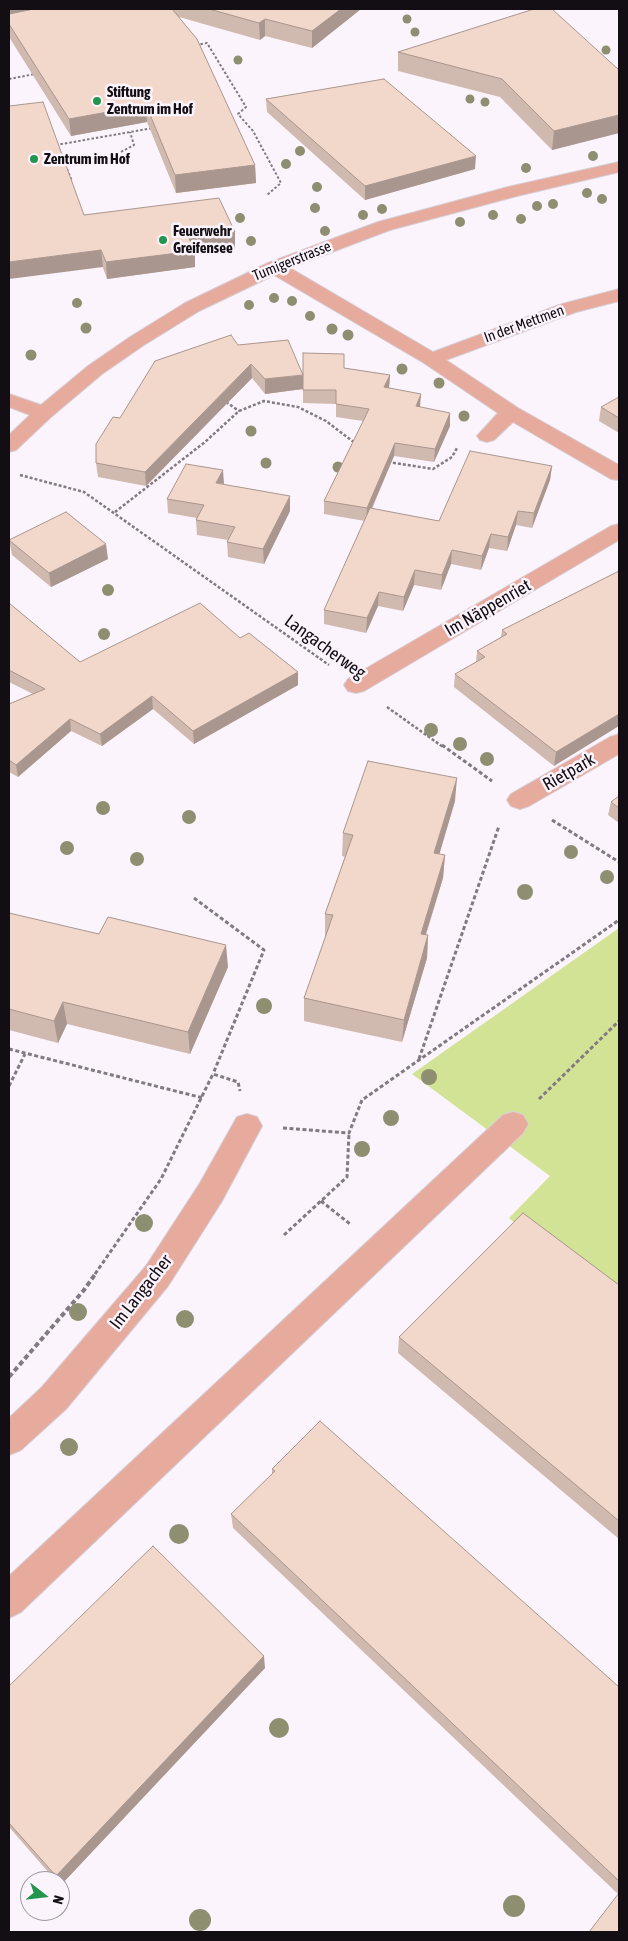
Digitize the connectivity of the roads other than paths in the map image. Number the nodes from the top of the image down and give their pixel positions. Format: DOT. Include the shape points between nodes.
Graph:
graph roads {
  1 [pos="619,167"];
  2 [pos="275,267"];
  3 [pos="619,295"];
  4 [pos="431,359"];
  5 [pos="9,400"];
  6 [pos="502,407"];
  7 [pos="44,413"];
  8 [pos="487,436"];
  9 [pos="9,446"];
  10 [pos="619,474"];
  11 [pos="619,532"];
  12 [pos="356,684"];
  13 [pos="619,743"];
  14 [pos="520,800"];
  15 [pos="513,1124"];
  16 [pos="247,1126"];
  17 [pos="9,1439"];
  18 [pos="9,1599"];
  1 -- 2 [label="street, Tumigerstrasse" via="384,226"];
  2 -- 4 [label="street"];
  2 -- 7 [label="street, Tumigerstrasse" via="192,307 137,340"];
  3 -- 4 [label="street, In der Mettmen" via="569,308"];
  4 -- 6 [label="street"];
  5 -- 7 [label="street"];
  6 -- 8 [label="street"];
  6 -- 10 [label="street"];
  7 -- 9 [label="street, Tumigerstrasse"];
  11 -- 12 [label="street, Im Näppenriet"];
  13 -- 14 [label="street, Rietpark"];
  15 -- 18 [label="street"];
  16 -- 17 [label="street, Im Langacher" via="211,1192 157,1276 54,1398"];
}
